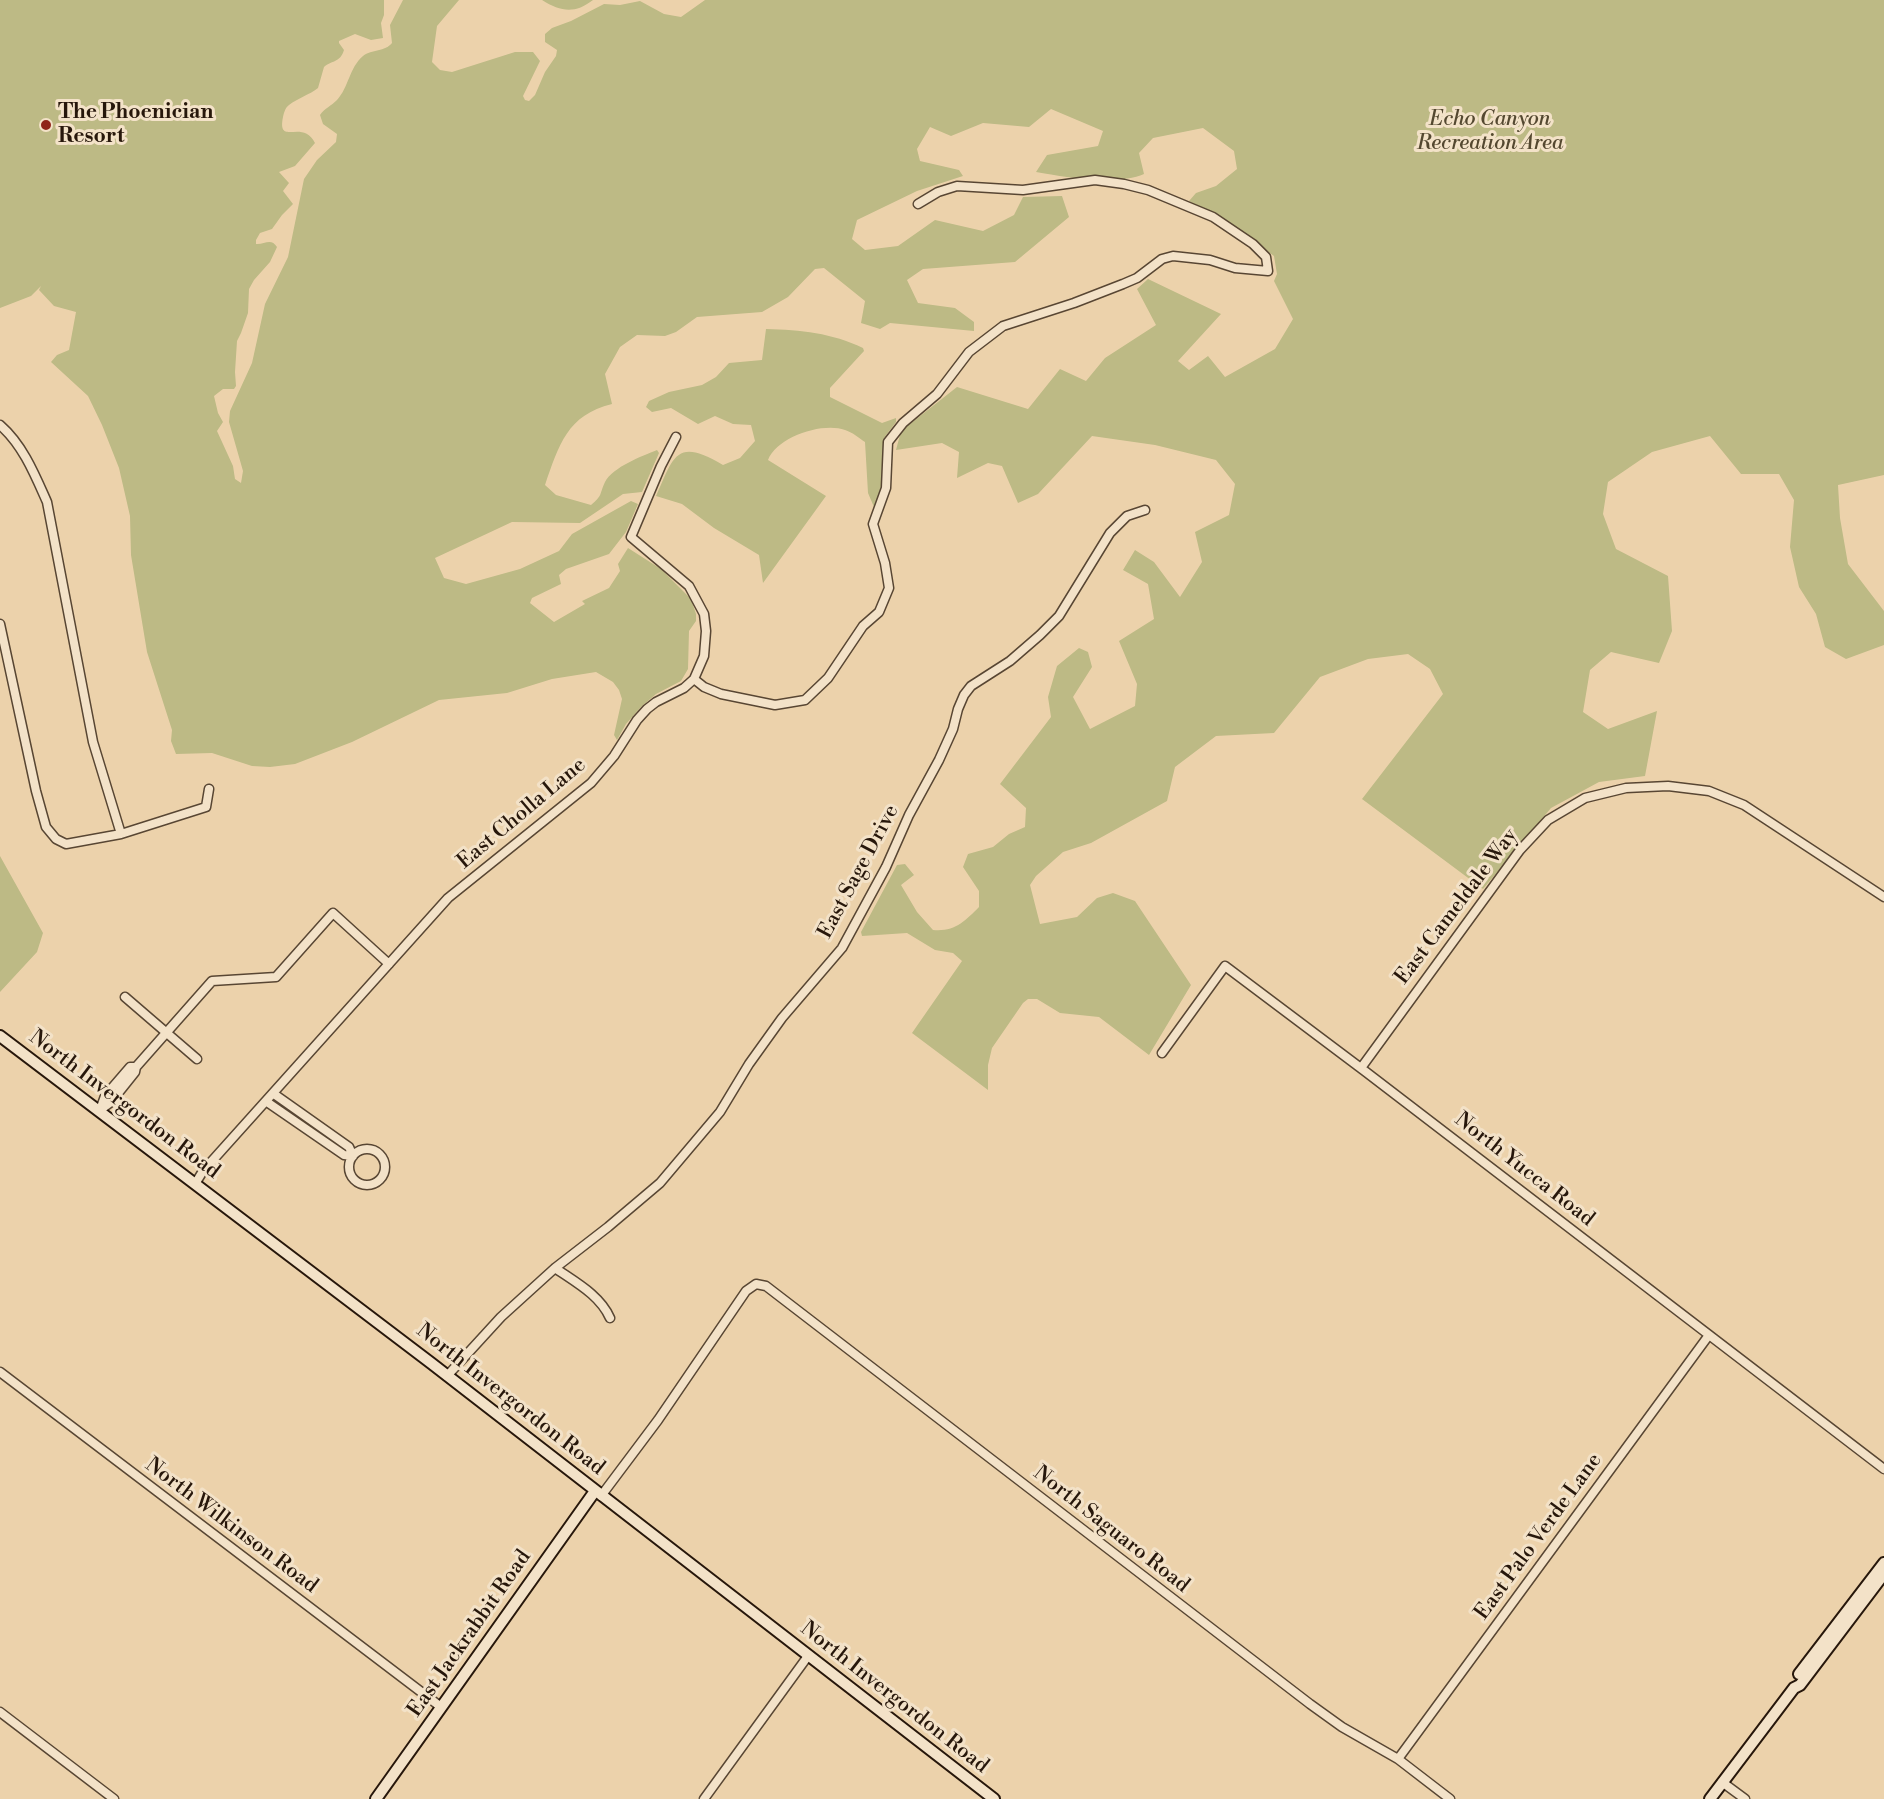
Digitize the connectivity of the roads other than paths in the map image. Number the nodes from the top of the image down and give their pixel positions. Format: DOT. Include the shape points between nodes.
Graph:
graph roads {
  1 [pos="918,204"];
  2 [pos="0,425"];
  3 [pos="676,437"];
  4 [pos="1145,510"];
  5 [pos="0,624"];
  6 [pos="694,679"];
  7 [pos="209,789"];
  8 [pos="121,834"];
  9 [pos="1884,897"];
  10 [pos="389,964"];
  11 [pos="125,997"];
  12 [pos="166,1032"];
  13 [pos="0,1036"];
  14 [pos="1162,1053"];
  15 [pos="197,1059"];
  16 [pos="1361,1068"];
  17 [pos="274,1094"];
  18 [pos="267,1102"];
  19 [pos="100,1110"];
  20 [pos="353,1156"];
  21 [pos="195,1184"];
  22 [pos="555,1268"];
  23 [pos="756,1284"];
  24 [pos="610,1318"];
  25 [pos="1709,1335"];
  26 [pos="0,1372"];
  27 [pos="447,1376"];
  28 [pos="1884,1469"];
  29 [pos="598,1493"];
  30 [pos="1884,1563"];
  31 [pos="1884,1574"];
  32 [pos="808,1656"];
  33 [pos="1794,1688"];
  34 [pos="441,1707"];
  35 [pos="0,1712"];
  36 [pos="1398,1759"];
  37 [pos="1722,1782"];
  38 [pos="114,1799"];
  39 [pos="376,1799"];
  40 [pos="704,1799"];
  41 [pos="994,1799"];
  42 [pos="1450,1799"];
  43 [pos="1710,1799"];
  44 [pos="1745,1799"];
  1 -- 6 [label="street" via="957,186 1023,190 1095,180 1124,184 1213,218 1253,244 1266,257 1268,271 1173,256 1123,284 1003,326 969,352 937,394 903,423 888,442 886,488 873,524 889,588 879,612 863,626 828,678 805,700 775,705 721,694"];
  2 -- 8 [label="street" via="35,474 46,502 93,742"];
  3 -- 6 [label="street" via="631,537 689,586 704,614 704,656"];
  4 -- 22 [label="street, East Sage Drive" via="1127,516 1110,533 1048,628 1010,661 971,686 886,867 842,948 765,1042 720,1112 647,1195"];
  5 -- 8 [label="street" via="46,827 66,844"];
  6 -- 10 [label="street, East Cholla Lane" via="647,709 591,783 448,898"];
  7 -- 8 [label="street" via="206,807"];
  9 -- 16 [label="street, East Cameldale Way" via="1744,806 1709,792 1668,786 1626,788 1585,798 1548,820 1520,850"];
  10 -- 12 [label="street" via="333,913 276,977 212,981"];
  10 -- 17 [label="street, East Cholla Lane"];
  11 -- 12 [label="street"];
  12 -- 15 [label="street"];
  12 -- 19 [label="street" via="107,1094"];
  13 -- 19 [label="street, North Invergordon Road"];
  14 -- 16 [label="street, North Yucca Road" via="1225,966"];
  16 -- 25 [label="street, North Yucca Road"];
  17 -- 18 [label="street, East Cholla Lane"];
  17 -- 20 [label="street" via="349,1147"];
  18 -- 20 [label="street" via="344,1155"];
  18 -- 21 [label="street, East Cholla Lane"];
  19 -- 21 [label="street, North Invergordon Road"];
  20 -- 20 [label="street" via="368,1149 378,1153 385,1162 381,1178 371,1185 354,1179 349,1168"];
  21 -- 27 [label="street, North Invergordon Road"];
  22 -- 24 [label="street" via="598,1300"];
  22 -- 27 [label="street, East Sage Drive" via="501,1317"];
  23 -- 29 [label="street, East Jackrabbit Road" via="746,1291 658,1420"];
  23 -- 36 [label="street, North Saguaro Road" via="766,1286 1318,1710"];
  25 -- 28 [label="street, North Yucca Road"];
  25 -- 36 [label="street, East Palo Verde Lane"];
  26 -- 34 [label="street, North Wilkinson Road"];
  27 -- 29 [label="street, North Invergordon Road"];
  29 -- 32 [label="street, North Invergordon Road"];
  29 -- 34 [label="street, East Jackrabbit Road"];
  30 -- 33 [label="street" via="1793,1681"];
  31 -- 33 [label="street"];
  32 -- 40 [label="street"];
  32 -- 41 [label="street, North Invergordon Road"];
  33 -- 37 [label="street"];
  34 -- 39 [label="street, East Jackrabbit Road"];
  35 -- 38 [label="street"];
  36 -- 42 [label="street, North Saguaro Road"];
  37 -- 43 [label="street"];
  37 -- 44 [label="street"];
}
